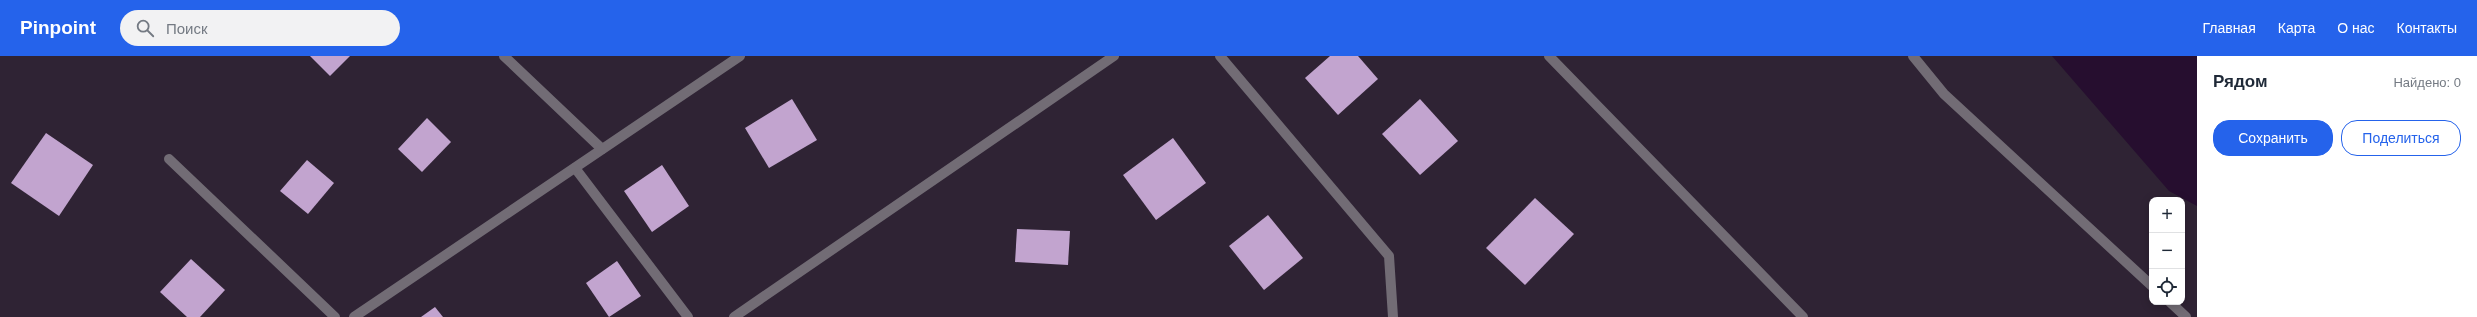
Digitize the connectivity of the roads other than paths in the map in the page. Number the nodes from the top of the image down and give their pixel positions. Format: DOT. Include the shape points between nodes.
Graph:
graph roads {
  1 [pos="504,56"];
  2 [pos="740,56"];
  3 [pos="1114,56"];
  4 [pos="1220,56"];
  5 [pos="1549,56"];
  6 [pos="1913,56"];
  7 [pos="602,149"];
  8 [pos="169,159"];
  9 [pos="575,168"];
  10 [pos="2149,283"];
  11 [pos="2173,305"];
  12 [pos="336,317"];
  13 [pos="354,317"];
  14 [pos="688,317"];
  15 [pos="734,317"];
  16 [pos="1393,317"];
  17 [pos="1803,317"];
  18 [pos="2186,317"];
  1 -- 7 [label="street"];
  2 -- 7 [label="street"];
  3 -- 15 [label="street"];
  4 -- 16 [label="street" via="1389,256"];
  5 -- 17 [label="street"];
  6 -- 10 [label="street" via="1944,94"];
  7 -- 9 [label="street"];
  8 -- 12 [label="street"];
  9 -- 13 [label="street"];
  9 -- 14 [label="street"];
  11 -- 18 [label="street"];
}
